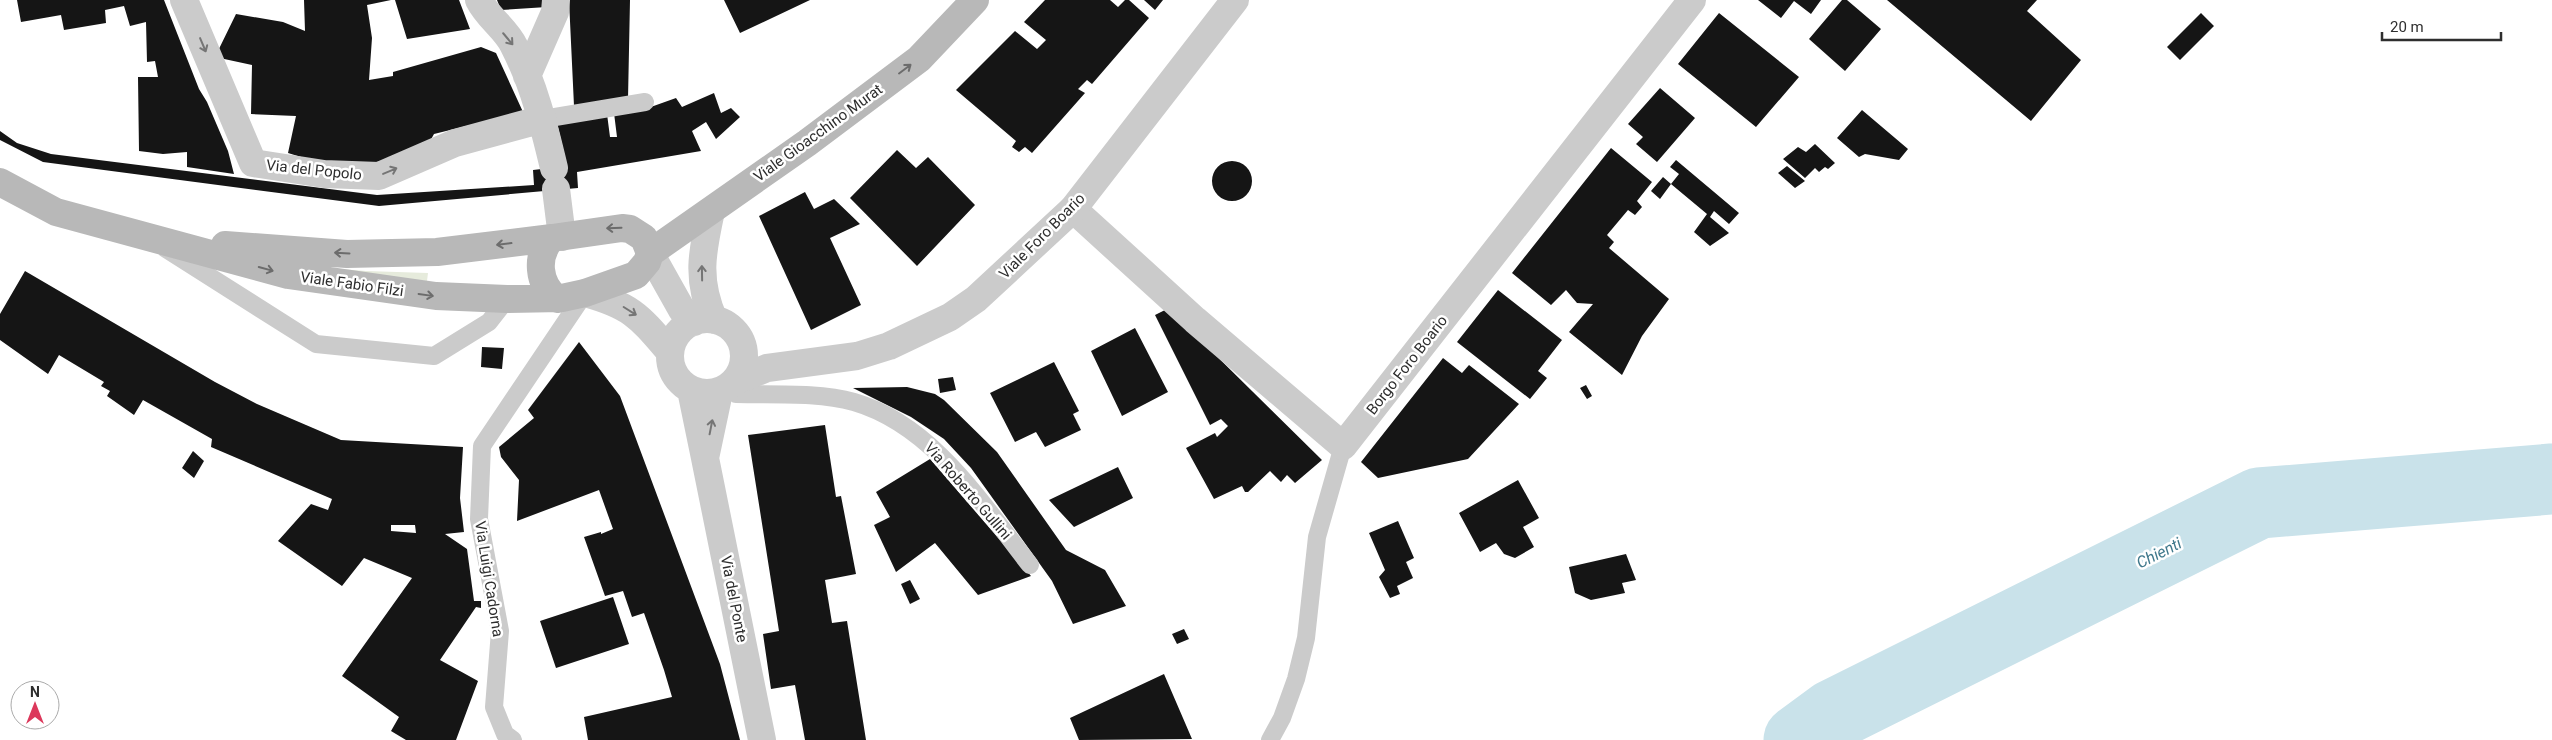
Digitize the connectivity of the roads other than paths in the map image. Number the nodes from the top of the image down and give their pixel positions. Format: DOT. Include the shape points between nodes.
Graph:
graph roads {
  1 [pos="184,0"];
  2 [pos="479,0"];
  3 [pos="556,0"];
  4 [pos="974,0"];
  5 [pos="1235,0"];
  6 [pos="1692,0"];
  7 [pos="527,76"];
  8 [pos="646,102"];
  9 [pos="543,119"];
  10 [pos="0,182"];
  11 [pos="1072,209"];
  12 [pos="711,211"];
  13 [pos="557,238"];
  14 [pos="151,239"];
  15 [pos="650,253"];
  16 [pos="584,293"];
  17 [pos="507,299"];
  18 [pos="558,299"];
  19 [pos="704,321"];
  20 [pos="741,340"];
  21 [pos="670,352"];
  22 [pos="807,361"];
  23 [pos="728,387"];
  24 [pos="692,390"];
  25 [pos="1343,446"];
  26 [pos="706,458"];
  27 [pos="1030,565"];
  28 [pos="513,740"];
  29 [pos="762,740"];
  30 [pos="1270,740"];
  1 -- 9 [label="street, Via del Popolo, one-way" via="253,163 324,174 378,176 455,143"];
  2 -- 7 [label="street, one-way" via="484,11 514,44"];
  3 -- 7 [label="street" via="555,12"];
  12 -- 4 [label="main road, Viale Gioacchino Murat, one-way" via="919,59"];
  5 -- 11 [label="street, Viale Foro Boario"];
  6 -- 25 [label="street, Borgo Foro Boario"];
  7 -- 9 [label="street"];
  8 -- 9 [label="lane"];
  9 -- 13 [label="street" via="555,179"];
  10 -- 14 [label="main road, Viale Fabio Filzi" via="56,212"];
  11 -- 22 [label="street, Viale Foro Boario" via="1002,278 950,317 889,346 857,356"];
  11 -- 25 [label="street" via="1195,320"];
  12 -- 15 [label="main road, Viale Gioacchino Murat"];
  19 -- 12 [label="street, one-way" via="704,247"];
  13 -- 14 [label="main road, Viale Fabio Filzi, one-way" via="437,252 347,254"];
  15 -- 13 [label="main road, Viale Fabio Filzi, one-way" via="644,238 630,229 610,228"];
  13 -- 18 [label="main road" via="544,246 542,275 550,293"];
  14 -- 17 [label="main road, Viale Fabio Filzi, one-way" via="288,276 436,296"];
  14 -- 17 [label="lane" via="316,344 434,356 489,322"];
  15 -- 16 [label="main road, Viale Fabio Filzi" via="636,276"];
  15 -- 19 [label="street" via="682,310"];
  16 -- 18 [label="main road, Viale Fabio Filzi"];
  16 -- 21 [label="street, one-way" via="614,301 639,316"];
  16 -- 28 [label="lane, Via Luigi Cadorna" via="482,446 479,519 500,630 494,706 505,734"];
  17 -- 18 [label="main road, Viale Fabio Filzi"];
  19 -- 20 [label="street" via="725,324"];
  19 -- 21 [label="street" via="678,334"];
  20 -- 22 [label="street, Viale Foro Boario" via="769,354"];
  20 -- 23 [label="street" via="744,361"];
  21 -- 24 [label="street" via="675,375"];
  22 -- 23 [label="street, Viale Foro Boario" via="767,368"];
  23 -- 24 [label="street" via="701,393"];
  26 -- 23 [label="street, Via del Ponte, one-way"];
  23 -- 27 [label="lane, Via Roberto Gullini" via="736,394 824,397 853,402 885,413 938,452"];
  24 -- 26 [label="street, Via del Ponte"];
  25 -- 30 [label="lane" via="1317,537 1306,638 1296,680"];
  26 -- 29 [label="street, Via del Ponte"];
}
